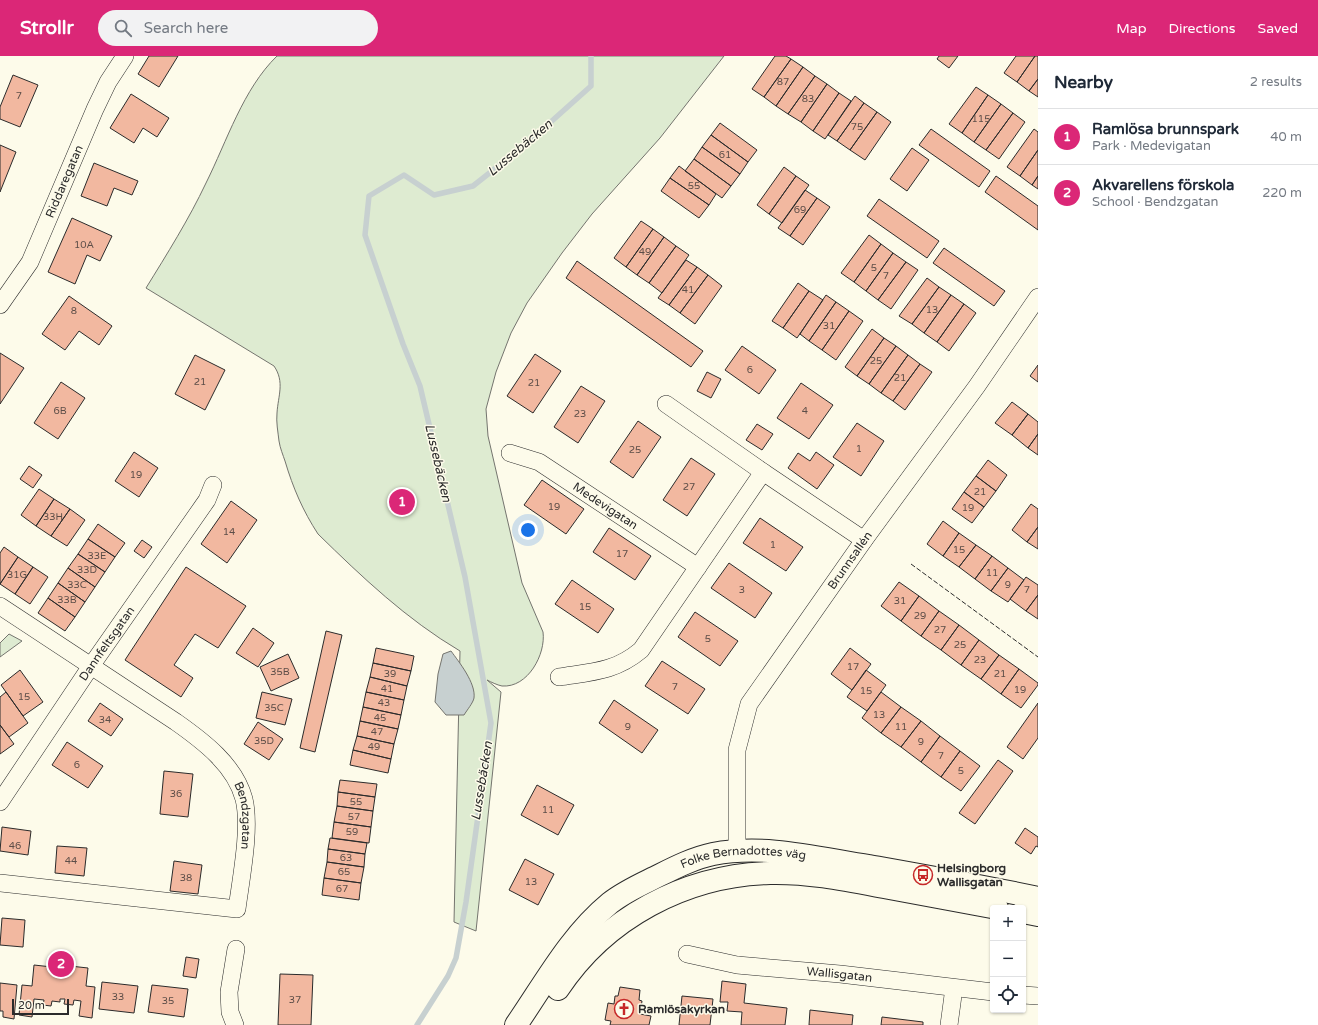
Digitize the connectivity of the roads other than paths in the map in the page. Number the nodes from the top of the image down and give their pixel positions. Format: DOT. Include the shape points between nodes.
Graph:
graph roads {
  1 [pos="125,56"];
  2 [pos="1038,297"];
  3 [pos="0,305"];
  4 [pos="666,404"];
  5 [pos="510,453"];
  6 [pos="763,472"];
  7 [pos="213,486"];
  8 [pos="864,540"];
  9 [pos="698,567"];
  10 [pos="0,606"];
  11 [pos="91,666"];
  12 [pos="559,676"];
  13 [pos="0,802"];
  14 [pos="737,851"];
  15 [pos="0,883"];
  16 [pos="1038,898"];
  17 [pos="990,907"];
  18 [pos="1026,913"];
  19 [pos="1038,915"];
  20 [pos="236,949"];
  21 [pos="687,954"];
  22 [pos="954,988"];
  23 [pos="990,992"];
  24 [pos="1026,995"];
  25 [pos="1038,996"];
  26 [pos="235,1025"];
  27 [pos="516,1025"];
  28 [pos="534,1025"];
  29 [pos="949,1025"];
  1 -- 3 [label="street, Riddaregatan" via="95,109 30,262"];
  2 -- 8 [label="street, Brunnsallén" via="977,386"];
  4 -- 6 [label="street"];
  5 -- 9 [label="street, Medevigatan" via="539,462"];
  6 -- 8 [label="street"];
  6 -- 9 [label="street"];
  7 -- 11 [label="street, Dannfeltsgatan" via="207,500"];
  8 -- 14 [label="street, Brunnsallén" via="749,704 737,750"];
  9 -- 12 [label="street" via="641,650 630,659 592,672"];
  10 -- 11 [label="street, Bendzgatan"];
  11 -- 13 [label="street, Dannfeltsgatan"];
  11 -- 15 [label="street, Bendzgatan" via="202,741 234,776 243,797 246,815 237,909"];
  14 -- 16 [label="street, Folke Bernadottes väg" via="761,850 797,854"];
  14 -- 27 [label="street, Folke Bernadottes väg" via="712,855 681,865 626,891 610,903 575,938"];
  17 -- 28 [label="street, Folke Bernadottes väg" via="809,875 742,875 692,886 651,904 611,930 565,978"];
  18 -- 19 [label="street"];
  20 -- 26 [label="street" via="230,992 230,1012"];
  21 -- 22 [label="street, Wallisgatan" via="736,965"];
  22 -- 23 [label="street, Wallisgatan"];
  22 -- 29 [label="street"];
  24 -- 25 [label="street"];
}
